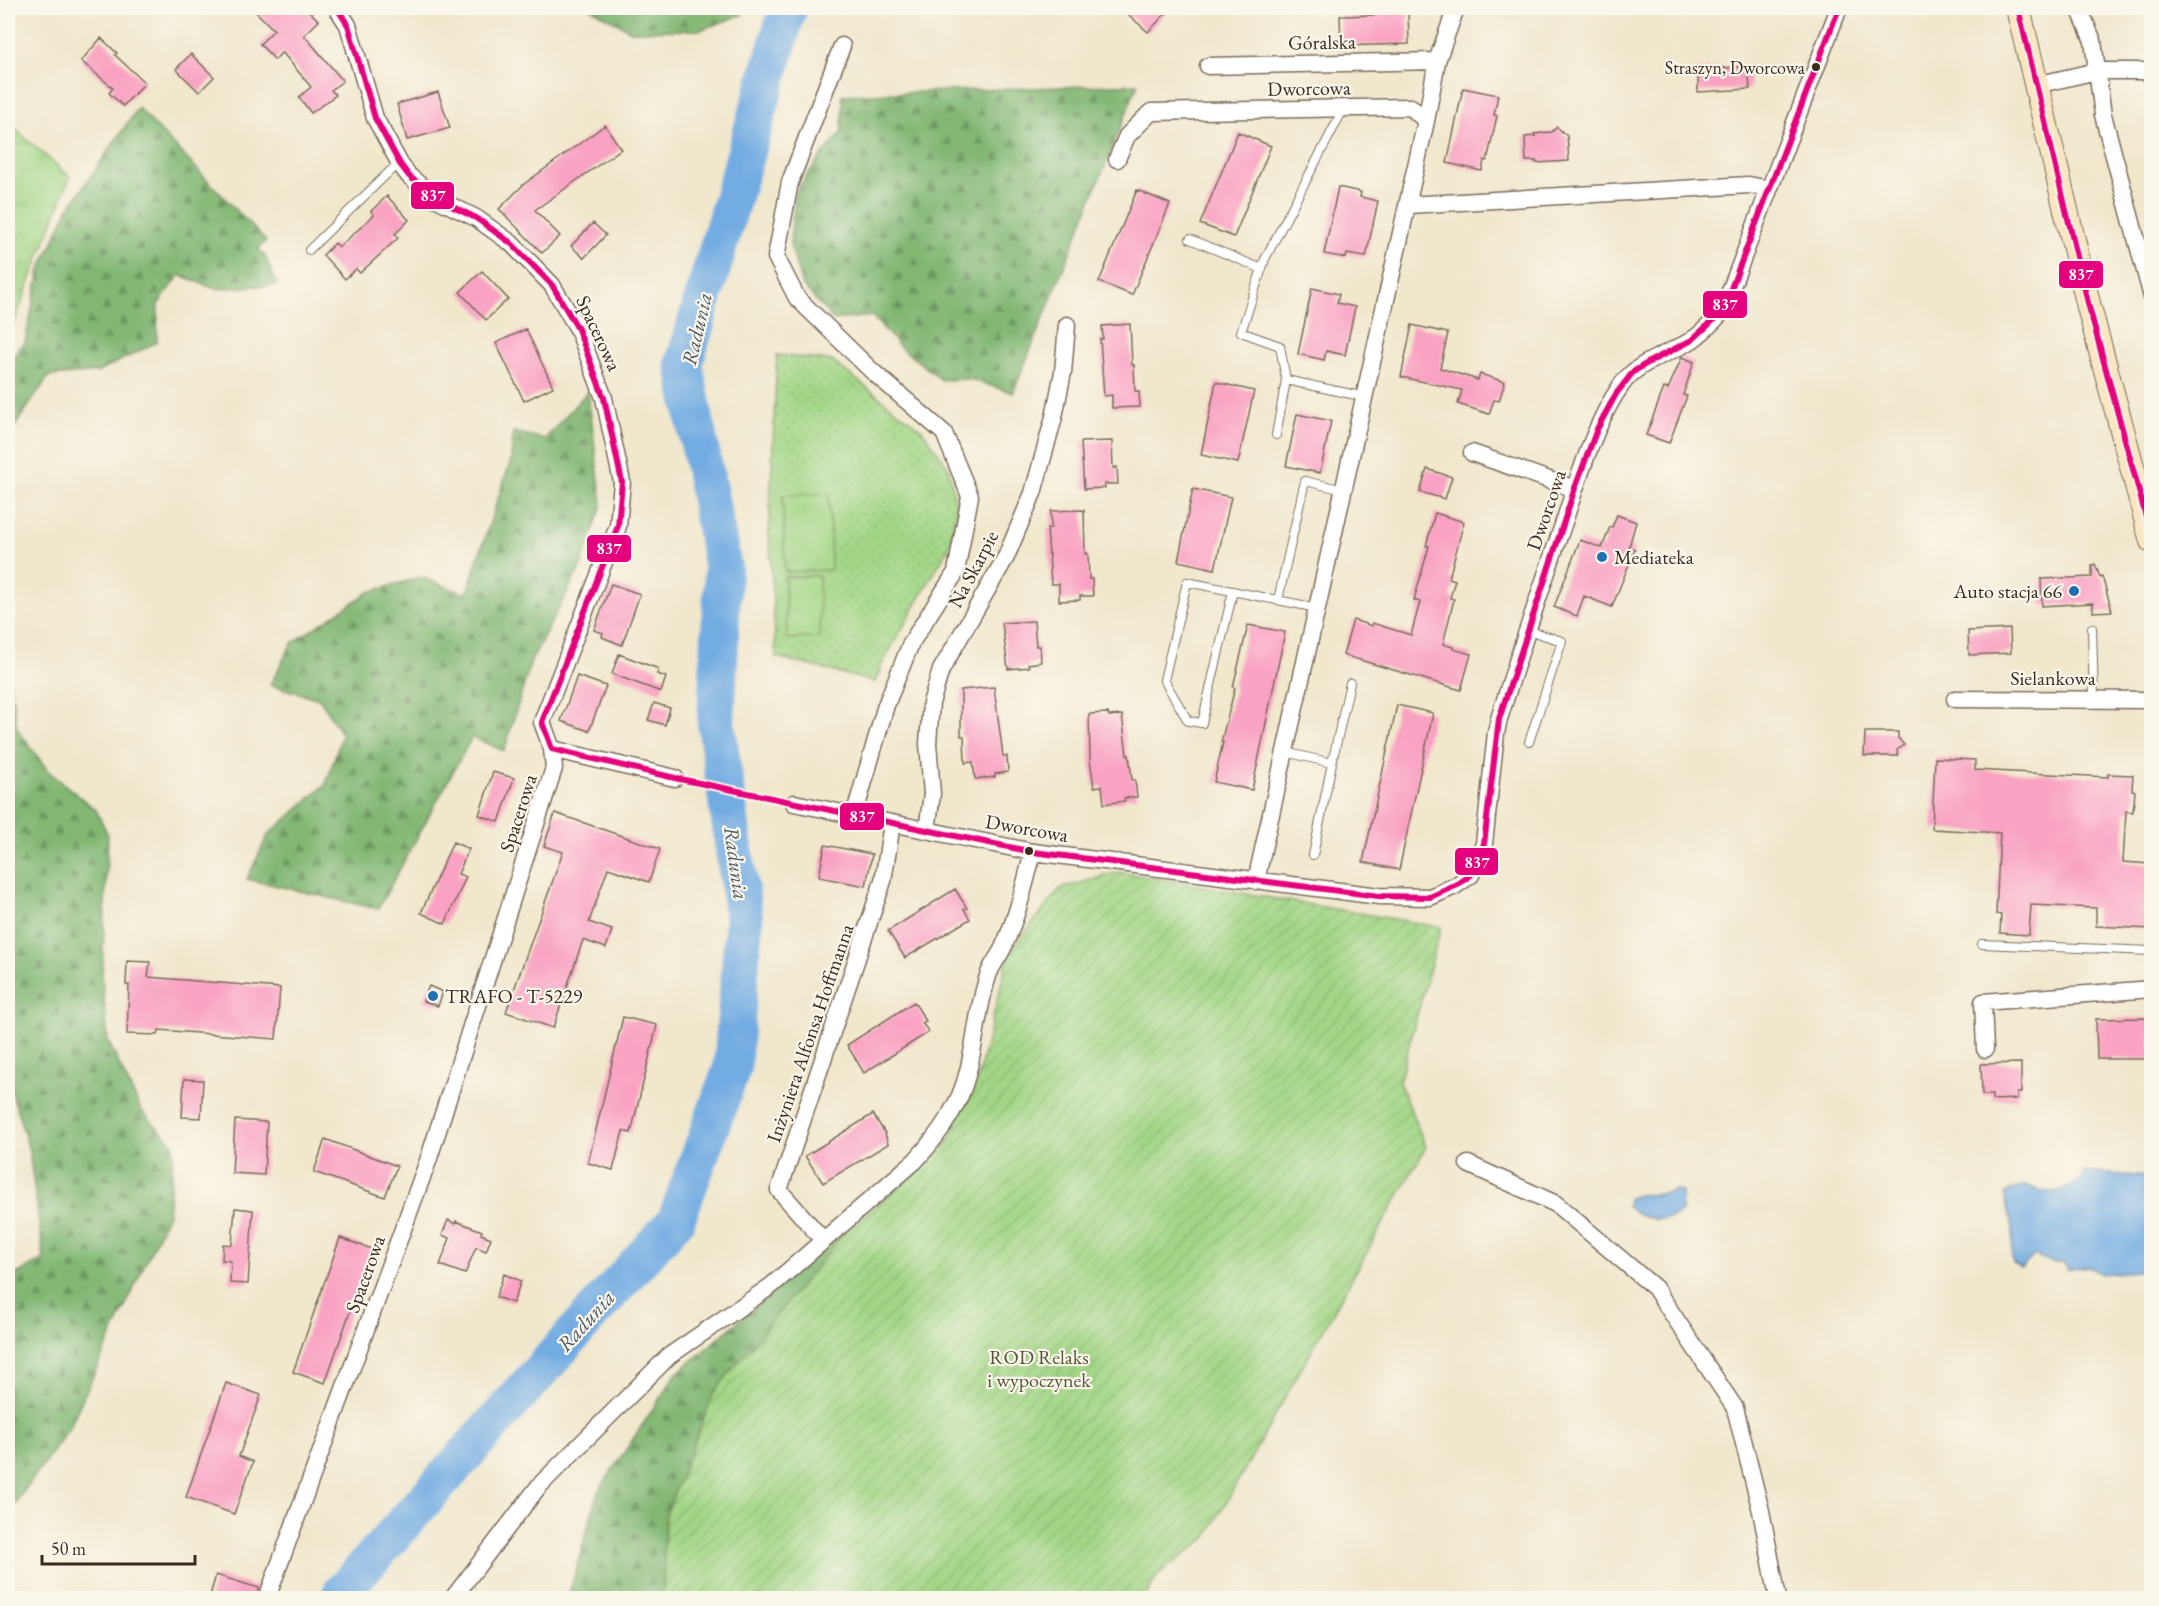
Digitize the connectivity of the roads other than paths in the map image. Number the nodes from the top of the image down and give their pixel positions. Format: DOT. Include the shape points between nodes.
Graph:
graph roads {
  1 [pos="338,8"];
  2 [pos="1455,8"];
  3 [pos="1839,8"];
  4 [pos="2018,8"];
  5 [pos="2079,8"];
  6 [pos="842,46"];
  7 [pos="1437,61"];
  8 [pos="1208,66"];
  9 [pos="2097,71"];
  10 [pos="2151,71"];
  11 [pos="2036,85"];
  12 [pos="1344,108"];
  13 [pos="1426,121"];
  14 [pos="1118,159"];
  15 [pos="400,164"];
  16 [pos="1769,189"];
  17 [pos="1408,205"];
  18 [pos="1190,239"];
  19 [pos="309,250"];
  20 [pos="1262,269"];
  21 [pos="2151,297"];
  22 [pos="1067,326"];
  23 [pos="1286,380"];
  24 [pos="1365,397"];
  25 [pos="1276,435"];
  26 [pos="1472,453"];
  27 [pos="1575,489"];
  28 [pos="1344,490"];
  29 [pos="2151,541"];
  30 [pos="1233,591"];
  31 [pos="1278,600"];
  32 [pos="1317,609"];
  33 [pos="2092,628"];
  34 [pos="1526,630"];
  35 [pos="1350,684"];
  36 [pos="1955,699"];
  37 [pos="2094,699"];
  38 [pos="2151,700"];
  39 [pos="1529,742"];
  40 [pos="552,749"];
  41 [pos="1285,752"];
  42 [pos="1332,763"];
  43 [pos="675,778"];
  44 [pos="794,803"];
  45 [pos="854,816"];
  46 [pos="892,824"];
  47 [pos="927,830"];
  48 [pos="1033,852"];
  49 [pos="1313,855"];
  50 [pos="1256,881"];
  51 [pos="1982,944"];
  52 [pos="2151,951"];
  53 [pos="2151,988"];
  54 [pos="1985,1049"];
  55 [pos="1468,1164"];
  56 [pos="823,1240"];
  57 [pos="267,1599"];
  58 [pos="453,1599"];
  59 [pos="1778,1599"];
  1 -- 15 [label="street, Spacerowa" via="348,25 375,118"];
  2 -- 7 [label="street"];
  3 -- 16 [label="street, Dworcowa"];
  4 -- 11 [label="main road"];
  5 -- 9 [label="street" via="2093,41"];
  6 -- 45 [label="street" via="790,182 776,257 797,298 872,371 944,433 970,496 956,572 911,643 886,705"];
  7 -- 8 [label="street, Góralska"];
  7 -- 13 [label="street"];
  9 -- 10 [label="street"];
  9 -- 11 [label="street"];
  9 -- 21 [label="street" via="2103,115"];
  11 -- 29 [label="main road"];
  12 -- 13 [label="street, Dworcowa" via="1411,107"];
  12 -- 14 [label="street, Dworcowa" via="1151,112 1127,136"];
  12 -- 20 [label="lane"];
  13 -- 17 [label="street"];
  15 -- 19 [label="lane"];
  15 -- 40 [label="street, Spacerowa" via="437,199 476,218 511,243 552,285 578,328 604,398 622,482 618,526 542,722"];
  16 -- 17 [label="street" via="1749,185"];
  16 -- 27 [label="street, Dworcowa" via="1722,312 1693,339 1636,369 1626,380 1606,410"];
  17 -- 24 [label="street"];
  18 -- 20 [label="lane"];
  20 -- 23 [label="lane" via="1241,332 1280,346"];
  22 -- 47 [label="street, Na Skarpie" via="1064,372 1032,493 1006,557 941,670 931,703 928,743 932,794"];
  23 -- 24 [label="lane"];
  23 -- 25 [label="lane"];
  24 -- 28 [label="street"];
  26 -- 27 [label="street"];
  27 -- 34 [label="street, Dworcowa"];
  28 -- 31 [label="lane" via="1305,482"];
  28 -- 32 [label="street"];
  30 -- 30 [label="lane" via="1186,582 1164,680 1188,721 1202,723"];
  30 -- 31 [label="lane"];
  31 -- 32 [label="lane"];
  32 -- 41 [label="street"];
  33 -- 37 [label="lane"];
  34 -- 39 [label="lane" via="1562,641"];
  34 -- 50 [label="street, Dworcowa" via="1496,733 1484,844 1471,875 1430,897 1409,898"];
  35 -- 42 [label="lane"];
  36 -- 37 [label="street, Sielankowa"];
  37 -- 38 [label="street, Sielankowa"];
  40 -- 43 [label="street"];
  40 -- 57 [label="street, Spacerowa" via="554,768 428,1161"];
  41 -- 42 [label="lane"];
  41 -- 50 [label="street"];
  42 -- 49 [label="lane"];
  44 -- 45 [label="street, Dworcowa"];
  45 -- 46 [label="street, Dworcowa"];
  46 -- 47 [label="street, Dworcowa"];
  46 -- 56 [label="street, Inżyniera Alfonsa Hoffmanna" via="883,881 779,1190"];
  47 -- 48 [label="street, Dworcowa"];
  48 -- 50 [label="street, Dworcowa"];
  48 -- 56 [label="street" via="1003,948 988,974 967,1076 952,1109 933,1142 915,1161"];
  51 -- 52 [label="lane"];
  53 -- 54 [label="street" via="1983,1002"];
  55 -- 59 [label="street" via="1556,1204 1655,1288 1735,1408"];
  56 -- 58 [label="street" via="771,1286 669,1356 539,1486"];
}
